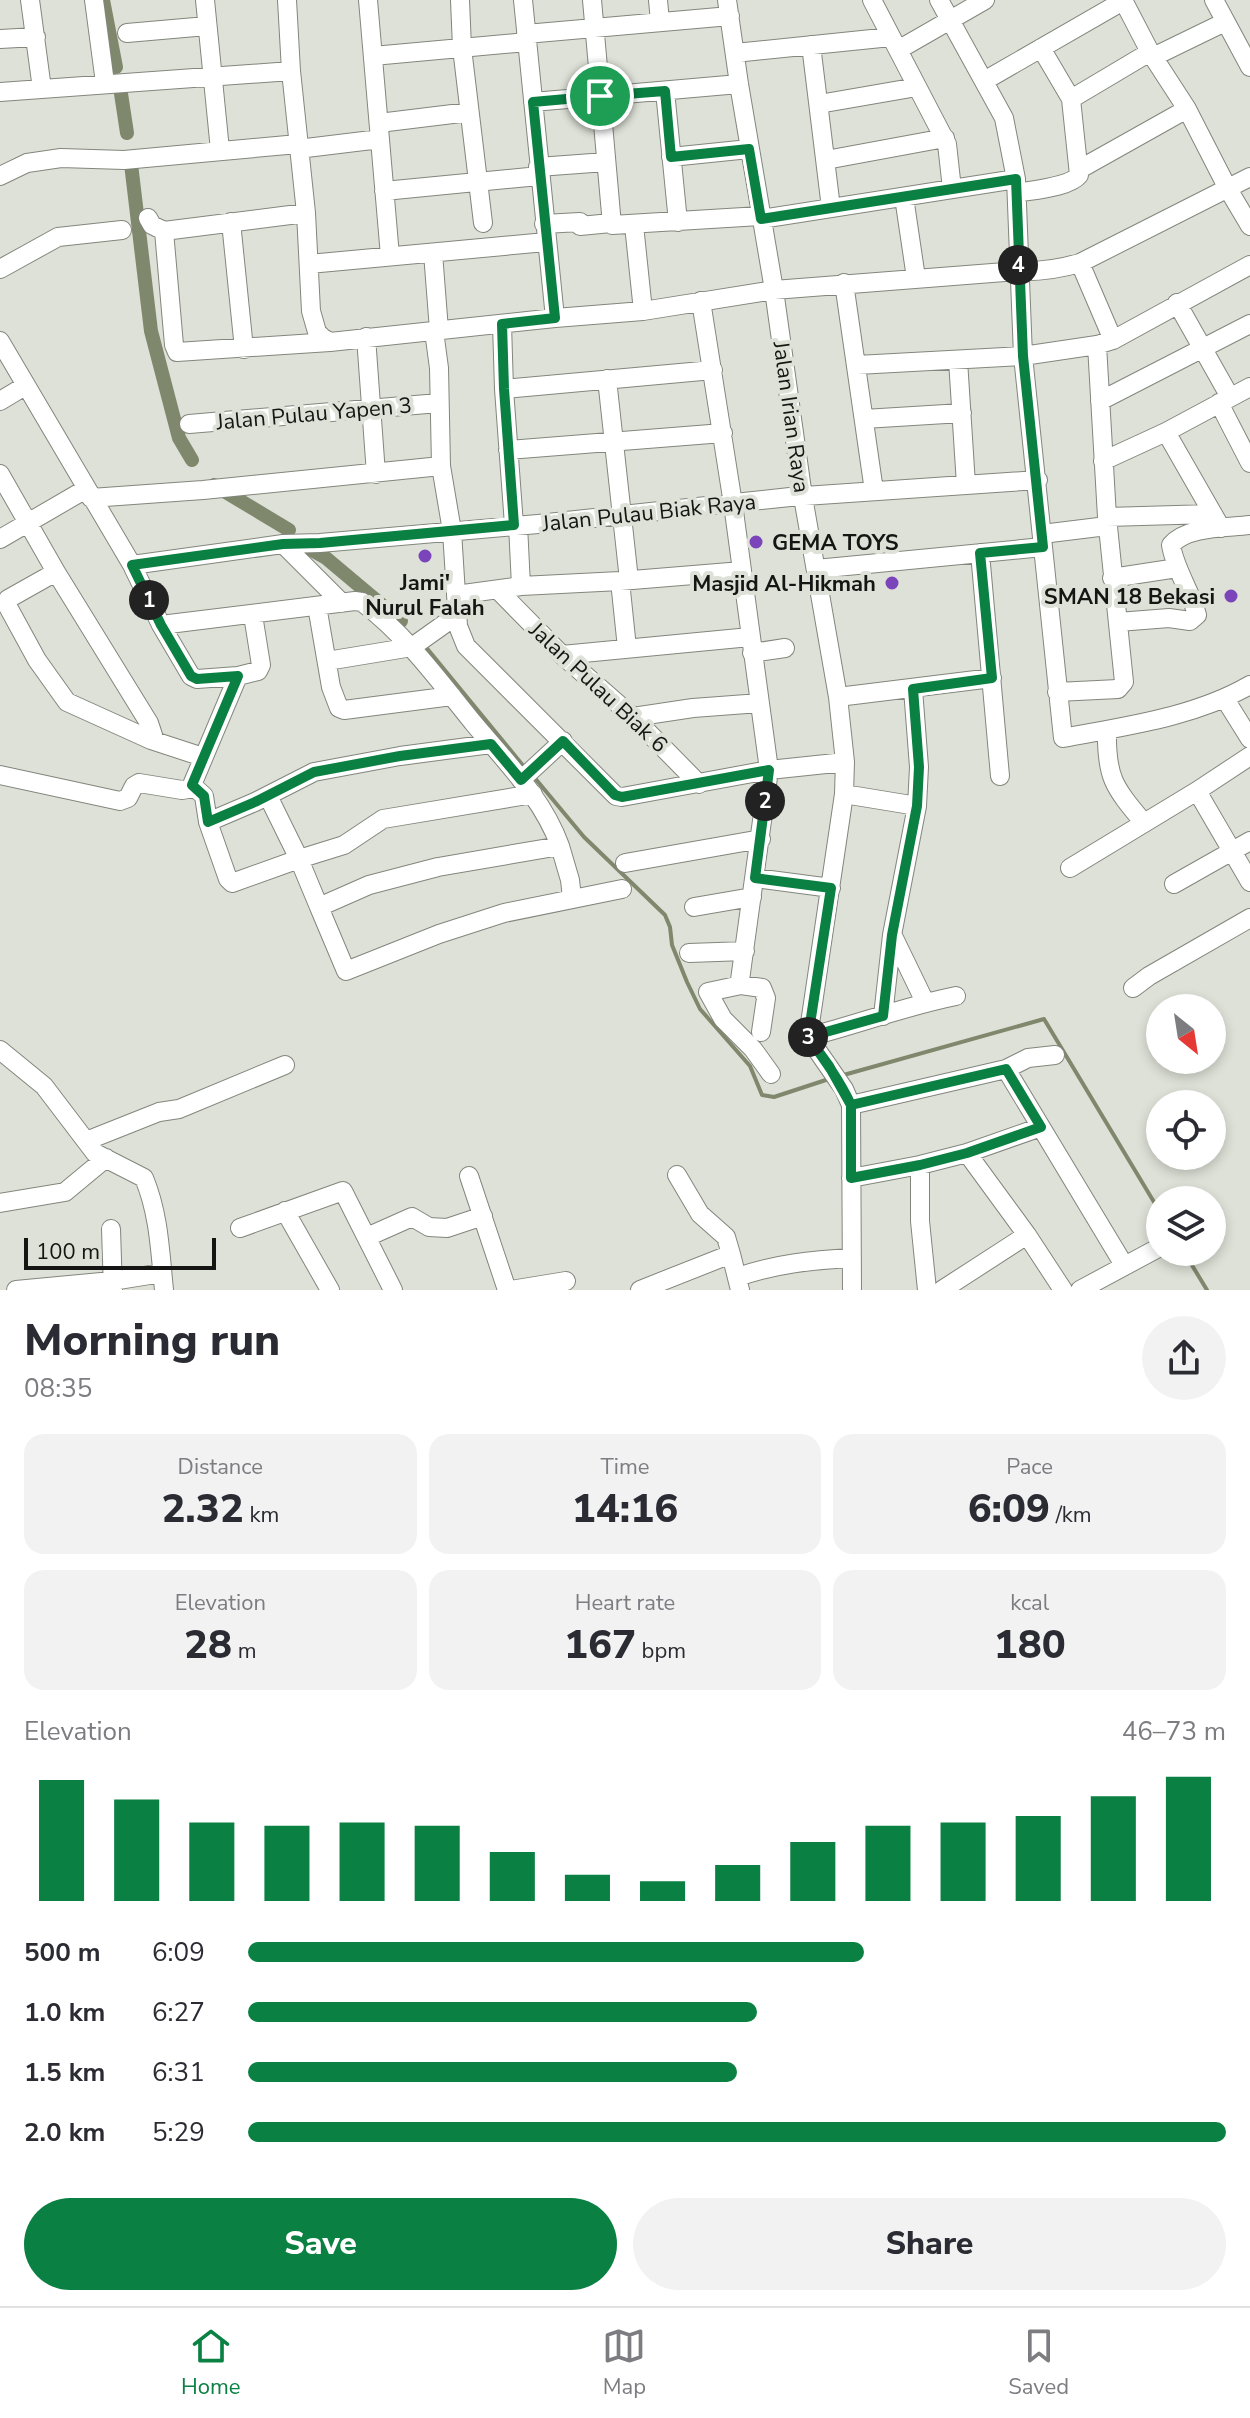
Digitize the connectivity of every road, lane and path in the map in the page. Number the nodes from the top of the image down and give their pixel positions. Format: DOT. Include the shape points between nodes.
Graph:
graph roads {
  1 [pos="30,0"];
  2 [pos="94,0"];
  3 [pos="205,0"];
  4 [pos="287,0"];
  5 [pos="368,0"];
  6 [pos="460,0"];
  7 [pos="523,0"];
  8 [pos="592,0"];
  9 [pos="658,0"];
  10 [pos="872,0"];
  11 [pos="939,0"];
  12 [pos="985,0"];
  13 [pos="1123,0"];
  14 [pos="1214,0"];
  15 [pos="729,8"];
  16 [pos="949,20"];
  17 [pos="660,22"];
  18 [pos="1225,22"];
  19 [pos="207,26"];
  20 [pos="593,29"];
  21 [pos="127,33"];
  22 [pos="36,37"];
  23 [pos="527,38"];
  24 [pos="0,39"];
  25 [pos="1244,40"];
  26 [pos="895,43"];
  27 [pos="811,45"];
  28 [pos="462,48"];
  29 [pos="1041,48"];
  30 [pos="735,53"];
  31 [pos="1151,55"];
  32 [pos="373,56"];
  33 [pos="1250,67"];
  34 [pos="291,71"];
  35 [pos="212,77"];
  36 [pos="984,81"];
  37 [pos="117,83"];
  38 [pos="739,84"];
  39 [pos="917,87"];
  40 [pos="42,89"];
  41 [pos="665,91"];
  42 [pos="0,92"];
  43 [pos="600,96"];
  44 [pos="1071,99"];
  45 [pos="533,102"];
  46 [pos="819,104"];
  47 [pos="1187,109"];
  48 [pos="469,112"];
  49 [pos="379,131"];
  50 [pos="945,138"];
  51 [pos="298,147"];
  52 [pos="749,149"];
  53 [pos="220,150"];
  54 [pos="671,157"];
  55 [pos="826,160"];
  56 [pos="606,162"];
  57 [pos="1080,169"];
  58 [pos="539,171"];
  59 [pos="0,176"];
  60 [pos="1250,177"];
  61 [pos="478,181"];
  62 [pos="1016,186"];
  63 [pos="952,189"];
  64 [pos="1228,189"];
  65 [pos="384,191"];
  66 [pos="904,197"];
  67 [pos="831,208"];
  68 [pos="306,213"];
  69 [pos="148,218"];
  70 [pos="761,218"];
  71 [pos="231,222"];
  72 [pos="678,222"];
  73 [pos="483,223"];
  74 [pos="612,224"];
  75 [pos="634,225"];
  76 [pos="1250,226"];
  77 [pos="122,230"];
  78 [pos="164,231"];
  79 [pos="545,233"];
  80 [pos="433,253"];
  81 [pos="390,256"];
  82 [pos="1080,263"];
  83 [pos="309,264"];
  84 [pos="1250,265"];
  85 [pos="0,269"];
  86 [pos="1018,271"];
  87 [pos="916,278"];
  88 [pos="844,283"];
  89 [pos="774,290"];
  90 [pos="701,301"];
  91 [pos="1177,303"];
  92 [pos="643,311"];
  93 [pos="555,318"];
  94 [pos="502,324"];
  95 [pos="1250,324"];
  96 [pos="437,330"];
  97 [pos="366,337"];
  98 [pos="0,341"];
  99 [pos="330,342"];
  100 [pos="1105,342"];
  101 [pos="244,349"];
  102 [pos="1204,349"];
  103 [pos="1023,356"];
  104 [pos="958,360"];
  105 [pos="857,365"];
  106 [pos="713,370"];
  107 [pos="607,379"];
  108 [pos="25,386"];
  109 [pos="1250,387"];
  110 [pos="504,389"];
  111 [pos="1225,400"];
  112 [pos="0,401"];
  113 [pos="1100,401"];
  114 [pos="439,403"];
  115 [pos="370,408"];
  116 [pos="962,413"];
  117 [pos="864,419"];
  118 [pos="189,424"];
  119 [pos="1166,432"];
  120 [pos="723,433"];
  121 [pos="613,442"];
  122 [pos="508,450"];
  123 [pos="1103,461"];
  124 [pos="1250,463"];
  125 [pos="441,466"];
  126 [pos="0,474"];
  127 [pos="376,474"];
  128 [pos="1038,480"];
  129 [pos="966,485"];
  130 [pos="874,491"];
  131 [pos="89,494"];
  132 [pos="803,497"];
  133 [pos="733,504"];
  134 [pos="622,514"];
  135 [pos="1216,521"];
  136 [pos="1107,522"];
  137 [pos="29,523"];
  138 [pos="516,525"];
  139 [pos="1250,525"];
  140 [pos="452,531"];
  141 [pos="0,539"];
  142 [pos="1043,540"];
  143 [pos="289,544"];
  144 [pos="980,553"];
  145 [pos="132,565"];
  146 [pos="1177,568"];
  147 [pos="816,569"];
  148 [pos="742,571"];
  149 [pos="56,572"];
  150 [pos="1112,578"];
  151 [pos="624,581"];
  152 [pos="521,586"];
  153 [pos="499,591"];
  154 [pos="456,595"];
  155 [pos="342,603"];
  156 [pos="317,606"];
  157 [pos="253,615"];
  158 [pos="457,615"];
  159 [pos="1118,622"];
  160 [pos="161,625"];
  161 [pos="418,643"];
  162 [pos="751,645"];
  163 [pos="627,648"];
  164 [pos="785,648"];
  165 [pos="562,655"];
  166 [pos="327,661"];
  167 [pos="238,676"];
  168 [pos="992,678"];
  169 [pos="1250,685"];
  170 [pos="913,689"];
  171 [pos="1057,692"];
  172 [pos="452,696"];
  173 [pos="838,697"];
  174 [pos="1225,699"];
  175 [pos="760,703"];
  176 [pos="633,717"];
  177 [pos="1107,730"];
  178 [pos="1250,739"];
  179 [pos="151,740"];
  180 [pos="563,741"];
  181 [pos="491,744"];
  182 [pos="1250,756"];
  183 [pos="203,757"];
  184 [pos="845,762"];
  185 [pos="769,770"];
  186 [pos="0,775"];
  187 [pos="1000,776"];
  188 [pos="529,779"];
  189 [pos="699,784"];
  190 [pos="194,788"];
  191 [pos="1197,791"];
  192 [pos="844,794"];
  193 [pos="268,796"];
  194 [pos="917,806"];
  195 [pos="208,822"];
  196 [pos="1144,823"];
  197 [pos="761,839"];
  198 [pos="1250,841"];
  199 [pos="560,846"];
  200 [pos="1232,851"];
  201 [pos="299,859"];
  202 [pos="625,863"];
  203 [pos="1070,868"];
  204 [pos="755,878"];
  205 [pos="1250,882"];
  206 [pos="1174,884"];
  207 [pos="831,888"];
  208 [pos="622,889"];
  209 [pos="752,897"];
  210 [pos="572,898"];
  211 [pos="319,907"];
  212 [pos="694,907"];
  213 [pos="1250,918"];
  214 [pos="892,935"];
  215 [pos="745,951"];
  216 [pos="689,953"];
  217 [pos="741,985"];
  218 [pos="1133,988"];
  219 [pos="956,996"];
  220 [pos="925,1002"];
  221 [pos="883,1016"];
  222 [pos="761,1032"];
  223 [pos="808,1037"];
  224 [pos="0,1050"];
  225 [pos="1055,1055"];
  226 [pos="285,1065"];
  227 [pos="1006,1069"];
  228 [pos="771,1074"];
  229 [pos="848,1097"];
  230 [pos="1041,1127"];
  231 [pos="86,1141"];
  232 [pos="967,1153"];
  233 [pos="106,1158"];
  234 [pos="920,1165"];
  235 [pos="677,1175"];
  236 [pos="469,1176"];
  237 [pos="851,1178"];
  238 [pos="0,1203"];
  239 [pos="285,1211"];
  240 [pos="483,1216"];
  241 [pos="240,1228"];
  242 [pos="111,1229"];
  243 [pos="1027,1235"];
  244 [pos="367,1237"];
  245 [pos="729,1254"];
  246 [pos="1146,1254"];
  247 [pos="852,1258"];
  248 [pos="1124,1265"];
  249 [pos="566,1281"];
  250 [pos="163,1282"];
  251 [pos="739,1284"];
  252 [pos="112,1286"];
  253 [pos="16,1290"];
  254 [pos="330,1290"];
  255 [pos="393,1290"];
  256 [pos="509,1290"];
  257 [pos="640,1290"];
  258 [pos="852,1290"];
  259 [pos="927,1290"];
  260 [pos="942,1290"];
  261 [pos="1063,1290"];
  262 [pos="1080,1290"];
  1 -- 22 [label="street"];
  2 -- 37 [label="street"];
  3 -- 19 [label="street"];
  4 -- 34 [label="street"];
  5 -- 32 [label="street"];
  6 -- 28 [label="street"];
  7 -- 23 [label="street"];
  8 -- 20 [label="street"];
  9 -- 17 [label="street"];
  10 -- 26 [label="street"];
  11 -- 16 [label="street"];
  12 -- 16 [label="street"];
  13 -- 29 [label="street"];
  13 -- 31 [label="street"];
  14 -- 18 [label="street"];
  15 -- 17 [label="street"];
  15 -- 30 [label="street, Jalan Irian Raya"];
  16 -- 26 [label="street"];
  16 -- 36 [label="street"];
  17 -- 20 [label="street"];
  18 -- 25 [label="street"];
  18 -- 31 [label="street"];
  19 -- 21 [label="street"];
  19 -- 35 [label="street"];
  20 -- 23 [label="street"];
  20 -- 43 [label="street"];
  22 -- 24 [label="street"];
  22 -- 40 [label="street"];
  23 -- 28 [label="street"];
  23 -- 45 [label="street"];
  25 -- 33 [label="street"];
  26 -- 27 [label="street"];
  26 -- 39 [label="street"];
  27 -- 30 [label="street"];
  27 -- 46 [label="street"];
  28 -- 32 [label="street"];
  28 -- 48 [label="street"];
  29 -- 36 [label="street"];
  29 -- 44 [label="street"];
  30 -- 38 [label="street, Jalan Irian Raya"];
  31 -- 44 [label="street"];
  31 -- 47 [label="street"];
  32 -- 49 [label="street"];
  34 -- 35 [label="street"];
  34 -- 51 [label="street"];
  35 -- 37 [label="street"];
  35 -- 53 [label="street"];
  36 -- 62 [label="street" via="1004,118"];
  37 -- 40 [label="street"];
  38 -- 41 [label="street"];
  38 -- 52 [label="street, Jalan Irian Raya"];
  39 -- 46 [label="street"];
  39 -- 50 [label="street"];
  40 -- 42 [label="street"];
  41 -- 43 [label="street"];
  41 -- 54 [label="street"];
  43 -- 45 [label="street"];
  43 -- 56 [label="street"];
  44 -- 57 [label="street"];
  45 -- 58 [label="street"];
  46 -- 55 [label="street"];
  47 -- 57 [label="street"];
  47 -- 64 [label="street"];
  48 -- 49 [label="street"];
  48 -- 61 [label="street"];
  49 -- 51 [label="street"];
  49 -- 65 [label="street"];
  50 -- 55 [label="street"];
  50 -- 63 [label="street"];
  51 -- 53 [label="street"];
  51 -- 68 [label="street"];
  52 -- 54 [label="street"];
  52 -- 70 [label="street, Jalan Irian Raya"];
  53 -- 59 [label="street" via="131,160 61,158 27,163"];
  54 -- 72 [label="street"];
  55 -- 67 [label="street"];
  56 -- 58 [label="street"];
  56 -- 74 [label="street"];
  57 -- 62 [label="street" via="1074,181"];
  58 -- 61 [label="street"];
  58 -- 79 [label="street"];
  60 -- 64 [label="street"];
  61 -- 65 [label="street"];
  61 -- 73 [label="street"];
  62 -- 63 [label="street"];
  62 -- 86 [label="street"];
  63 -- 66 [label="street"];
  64 -- 76 [label="street"];
  64 -- 82 [label="street"];
  65 -- 81 [label="street"];
  66 -- 67 [label="street"];
  66 -- 87 [label="street"];
  67 -- 70 [label="street"];
  68 -- 71 [label="street"];
  68 -- 83 [label="street"];
  69 -- 78 [label="street"];
  70 -- 72 [label="street"];
  70 -- 89 [label="street, Jalan Irian Raya"];
  71 -- 78 [label="street"];
  71 -- 101 [label="street"];
  72 -- 75 [label="street"];
  74 -- 75 [label="street"];
  74 -- 79 [label="street" via="580,222"];
  75 -- 92 [label="street"];
  77 -- 85 [label="street" via="58,237"];
  78 -- 101 [label="street" via="177,352"];
  79 -- 80 [label="street"];
  79 -- 93 [label="street"];
  80 -- 81 [label="street"];
  80 -- 96 [label="street"];
  81 -- 83 [label="street"];
  82 -- 86 [label="street"];
  82 -- 100 [label="street"];
  83 -- 99 [label="street" via="314,323"];
  84 -- 91 [label="street"];
  86 -- 87 [label="street"];
  86 -- 103 [label="street"];
  87 -- 88 [label="street"];
  88 -- 89 [label="street"];
  88 -- 105 [label="street"];
  89 -- 90 [label="street"];
  89 -- 132 [label="street, Jalan Irian Raya"];
  90 -- 92 [label="street"];
  90 -- 106 [label="street"];
  91 -- 100 [label="street"];
  91 -- 102 [label="street"];
  92 -- 93 [label="street"];
  93 -- 94 [label="street"];
  94 -- 96 [label="street"];
  94 -- 110 [label="street"];
  95 -- 102 [label="street"];
  96 -- 97 [label="street"];
  96 -- 114 [label="street"];
  97 -- 99 [label="street"];
  97 -- 115 [label="street"];
  98 -- 108 [label="street"];
  99 -- 101 [label="street"];
  100 -- 103 [label="street"];
  100 -- 113 [label="street"];
  102 -- 111 [label="street"];
  102 -- 113 [label="street"];
  103 -- 104 [label="street"];
  103 -- 128 [label="street"];
  104 -- 105 [label="street"];
  104 -- 116 [label="street"];
  105 -- 117 [label="street"];
  106 -- 107 [label="street"];
  106 -- 120 [label="street"];
  107 -- 110 [label="street"];
  107 -- 121 [label="street"];
  108 -- 112 [label="street"];
  108 -- 131 [label="street"];
  109 -- 111 [label="street"];
  110 -- 122 [label="street"];
  111 -- 119 [label="street"];
  111 -- 124 [label="street"];
  113 -- 123 [label="street"];
  114 -- 115 [label="street, Jalan Pulau Yapen 3"];
  114 -- 125 [label="street"];
  115 -- 118 [label="street, Jalan Pulau Yapen 3"];
  115 -- 127 [label="street"];
  116 -- 117 [label="street"];
  116 -- 129 [label="street"];
  117 -- 130 [label="street"];
  119 -- 123 [label="street"];
  119 -- 135 [label="street"];
  120 -- 121 [label="street"];
  120 -- 133 [label="street"];
  121 -- 122 [label="street"];
  121 -- 134 [label="street"];
  122 -- 138 [label="street"];
  123 -- 136 [label="street"];
  125 -- 127 [label="street"];
  125 -- 140 [label="street"];
  126 -- 137 [label="street"];
  127 -- 131 [label="street"];
  128 -- 129 [label="street, Jalan Pulau Biak Raya"];
  128 -- 142 [label="street"];
  129 -- 130 [label="street, Jalan Pulau Biak Raya"];
  130 -- 132 [label="street, Jalan Pulau Biak Raya"];
  131 -- 137 [label="street"];
  131 -- 145 [label="street"];
  132 -- 133 [label="street, Jalan Pulau Biak Raya"];
  132 -- 147 [label="street, Jalan Irian Raya"];
  133 -- 134 [label="street, Jalan Pulau Biak Raya"];
  133 -- 148 [label="street"];
  134 -- 138 [label="street, Jalan Pulau Biak Raya"];
  134 -- 151 [label="street"];
  135 -- 136 [label="street"];
  135 -- 139 [label="street"];
  135 -- 146 [label="street" via="1171,545"];
  136 -- 142 [label="street"];
  136 -- 150 [label="street"];
  137 -- 141 [label="street"];
  137 -- 149 [label="street"];
  138 -- 140 [label="street, Jalan Pulau Biak Raya"];
  138 -- 152 [label="street"];
  140 -- 143 [label="street, Jalan Pulau Biak Raya"];
  140 -- 154 [label="street"];
  142 -- 144 [label="street"];
  142 -- 171 [label="street"];
  143 -- 145 [label="street, Jalan Pulau Biak Raya"];
  143 -- 155 [label="street"];
  144 -- 147 [label="street"];
  144 -- 168 [label="street"];
  145 -- 160 [label="street"];
  146 -- 150 [label="street"];
  146 -- 159 [label="street" via="1195,606 1195,618"];
  147 -- 173 [label="street, Jalan Irian Raya"];
  148 -- 151 [label="street"];
  148 -- 162 [label="street"];
  149 -- 179 [label="street" via="149,723"];
  149 -- 179 [label="street" via="8,599 16,624 67,702"];
  150 -- 159 [label="street"];
  151 -- 152 [label="street"];
  151 -- 163 [label="street"];
  152 -- 153 [label="street"];
  153 -- 154 [label="street"];
  153 -- 165 [label="street, Jalan Pulau Biak 6"];
  154 -- 158 [label="street"];
  155 -- 156 [label="street"];
  155 -- 161 [label="street" via="362,602"];
  156 -- 157 [label="street"];
  156 -- 166 [label="street"];
  157 -- 160 [label="street"];
  157 -- 167 [label="street" via="261,665 257,672"];
  158 -- 161 [label="street"];
  158 -- 180 [label="street" via="466,646"];
  159 -- 171 [label="street" via="1123,685"];
  160 -- 167 [label="street" via="192,678"];
  161 -- 166 [label="street"];
  161 -- 172 [label="street"];
  162 -- 163 [label="street"];
  162 -- 164 [label="street"];
  162 -- 175 [label="street"];
  163 -- 165 [label="street"];
  165 -- 176 [label="street, Jalan Pulau Biak 6"];
  166 -- 172 [label="street" via="335,702 344,710"];
  167 -- 183 [label="street"];
  168 -- 170 [label="street"];
  168 -- 187 [label="street"];
  169 -- 174 [label="street"];
  170 -- 173 [label="street"];
  170 -- 194 [label="street"];
  171 -- 177 [label="street" via="1063,738"];
  172 -- 181 [label="street"];
  173 -- 184 [label="street, Jalan Irian Raya"];
  174 -- 177 [label="street"];
  174 -- 178 [label="street"];
  175 -- 176 [label="street"];
  175 -- 185 [label="street"];
  176 -- 189 [label="street, Jalan Pulau Biak 6"];
  177 -- 196 [label="street" via="1112,780"];
  179 -- 183 [label="street"];
  180 -- 188 [label="street"];
  180 -- 189 [label="street" via="616,796"];
  181 -- 188 [label="street"];
  181 -- 193 [label="street" via="314,772"];
  182 -- 191 [label="street"];
  183 -- 190 [label="street"];
  184 -- 185 [label="street"];
  184 -- 192 [label="street, Jalan Irian Raya"];
  185 -- 189 [label="street"];
  185 -- 197 [label="street"];
  186 -- 190 [label="street" via="120,801 139,783"];
  188 -- 199 [label="street"];
  188 -- 201 [label="street" via="383,819 344,845"];
  190 -- 195 [label="street" via="204,796"];
  191 -- 196 [label="street"];
  191 -- 200 [label="street"];
  192 -- 194 [label="street"];
  192 -- 207 [label="street, Jalan Irian Raya"];
  193 -- 195 [label="street"];
  193 -- 201 [label="street"];
  194 -- 214 [label="street"];
  195 -- 201 [label="street" via="232,883"];
  196 -- 203 [label="street"];
  197 -- 202 [label="street"];
  197 -- 204 [label="street"];
  198 -- 200 [label="street"];
  199 -- 210 [label="street"];
  199 -- 211 [label="street" via="438,867 369,885"];
  200 -- 205 [label="street"];
  200 -- 206 [label="street"];
  201 -- 211 [label="street"];
  204 -- 207 [label="street"];
  204 -- 209 [label="street"];
  207 -- 223 [label="street, Jalan Irian Raya"];
  208 -- 210 [label="street"];
  209 -- 212 [label="street"];
  209 -- 215 [label="street"];
  210 -- 211 [label="street" via="504,913 346,971"];
  213 -- 218 [label="street"];
  214 -- 220 [label="street"];
  214 -- 221 [label="street"];
  215 -- 216 [label="street"];
  215 -- 217 [label="street"];
  217 -- 222 [label="street" via="766,993"];
  217 -- 228 [label="street" via="708,992 723,1019"];
  219 -- 220 [label="street"];
  220 -- 221 [label="street"];
  221 -- 223 [label="street"];
  223 -- 229 [label="street"];
  224 -- 231 [label="street" via="44,1086"];
  225 -- 227 [label="street" via="1028,1058"];
  226 -- 231 [label="street"];
  227 -- 229 [label="street"];
  227 -- 230 [label="street"];
  229 -- 237 [label="street"];
  230 -- 232 [label="street"];
  230 -- 248 [label="street"];
  231 -- 233 [label="street"];
  232 -- 234 [label="street"];
  232 -- 243 [label="street"];
  233 -- 238 [label="street" via="65,1192"];
  233 -- 250 [label="street" via="144,1178 154,1204"];
  234 -- 237 [label="street"];
  234 -- 259 [label="street"];
  235 -- 245 [label="street" via="700,1214 726,1237"];
  236 -- 240 [label="street"];
  237 -- 247 [label="street"];
  239 -- 241 [label="street"];
  239 -- 244 [label="street" via="343,1191"];
  239 -- 254 [label="street"];
  240 -- 244 [label="street" via="447,1228 429,1227 412,1217"];
  240 -- 256 [label="street"];
  242 -- 252 [label="street"];
  243 -- 260 [label="street"];
  243 -- 261 [label="street"];
  244 -- 255 [label="street"];
  245 -- 251 [label="street"];
  245 -- 257 [label="street"];
  246 -- 248 [label="street"];
  247 -- 251 [label="street" via="755,1271"];
  247 -- 258 [label="street"];
  248 -- 262 [label="street"];
  249 -- 256 [label="street"];
  250 -- 252 [label="street"];
  252 -- 253 [label="street"];
}
